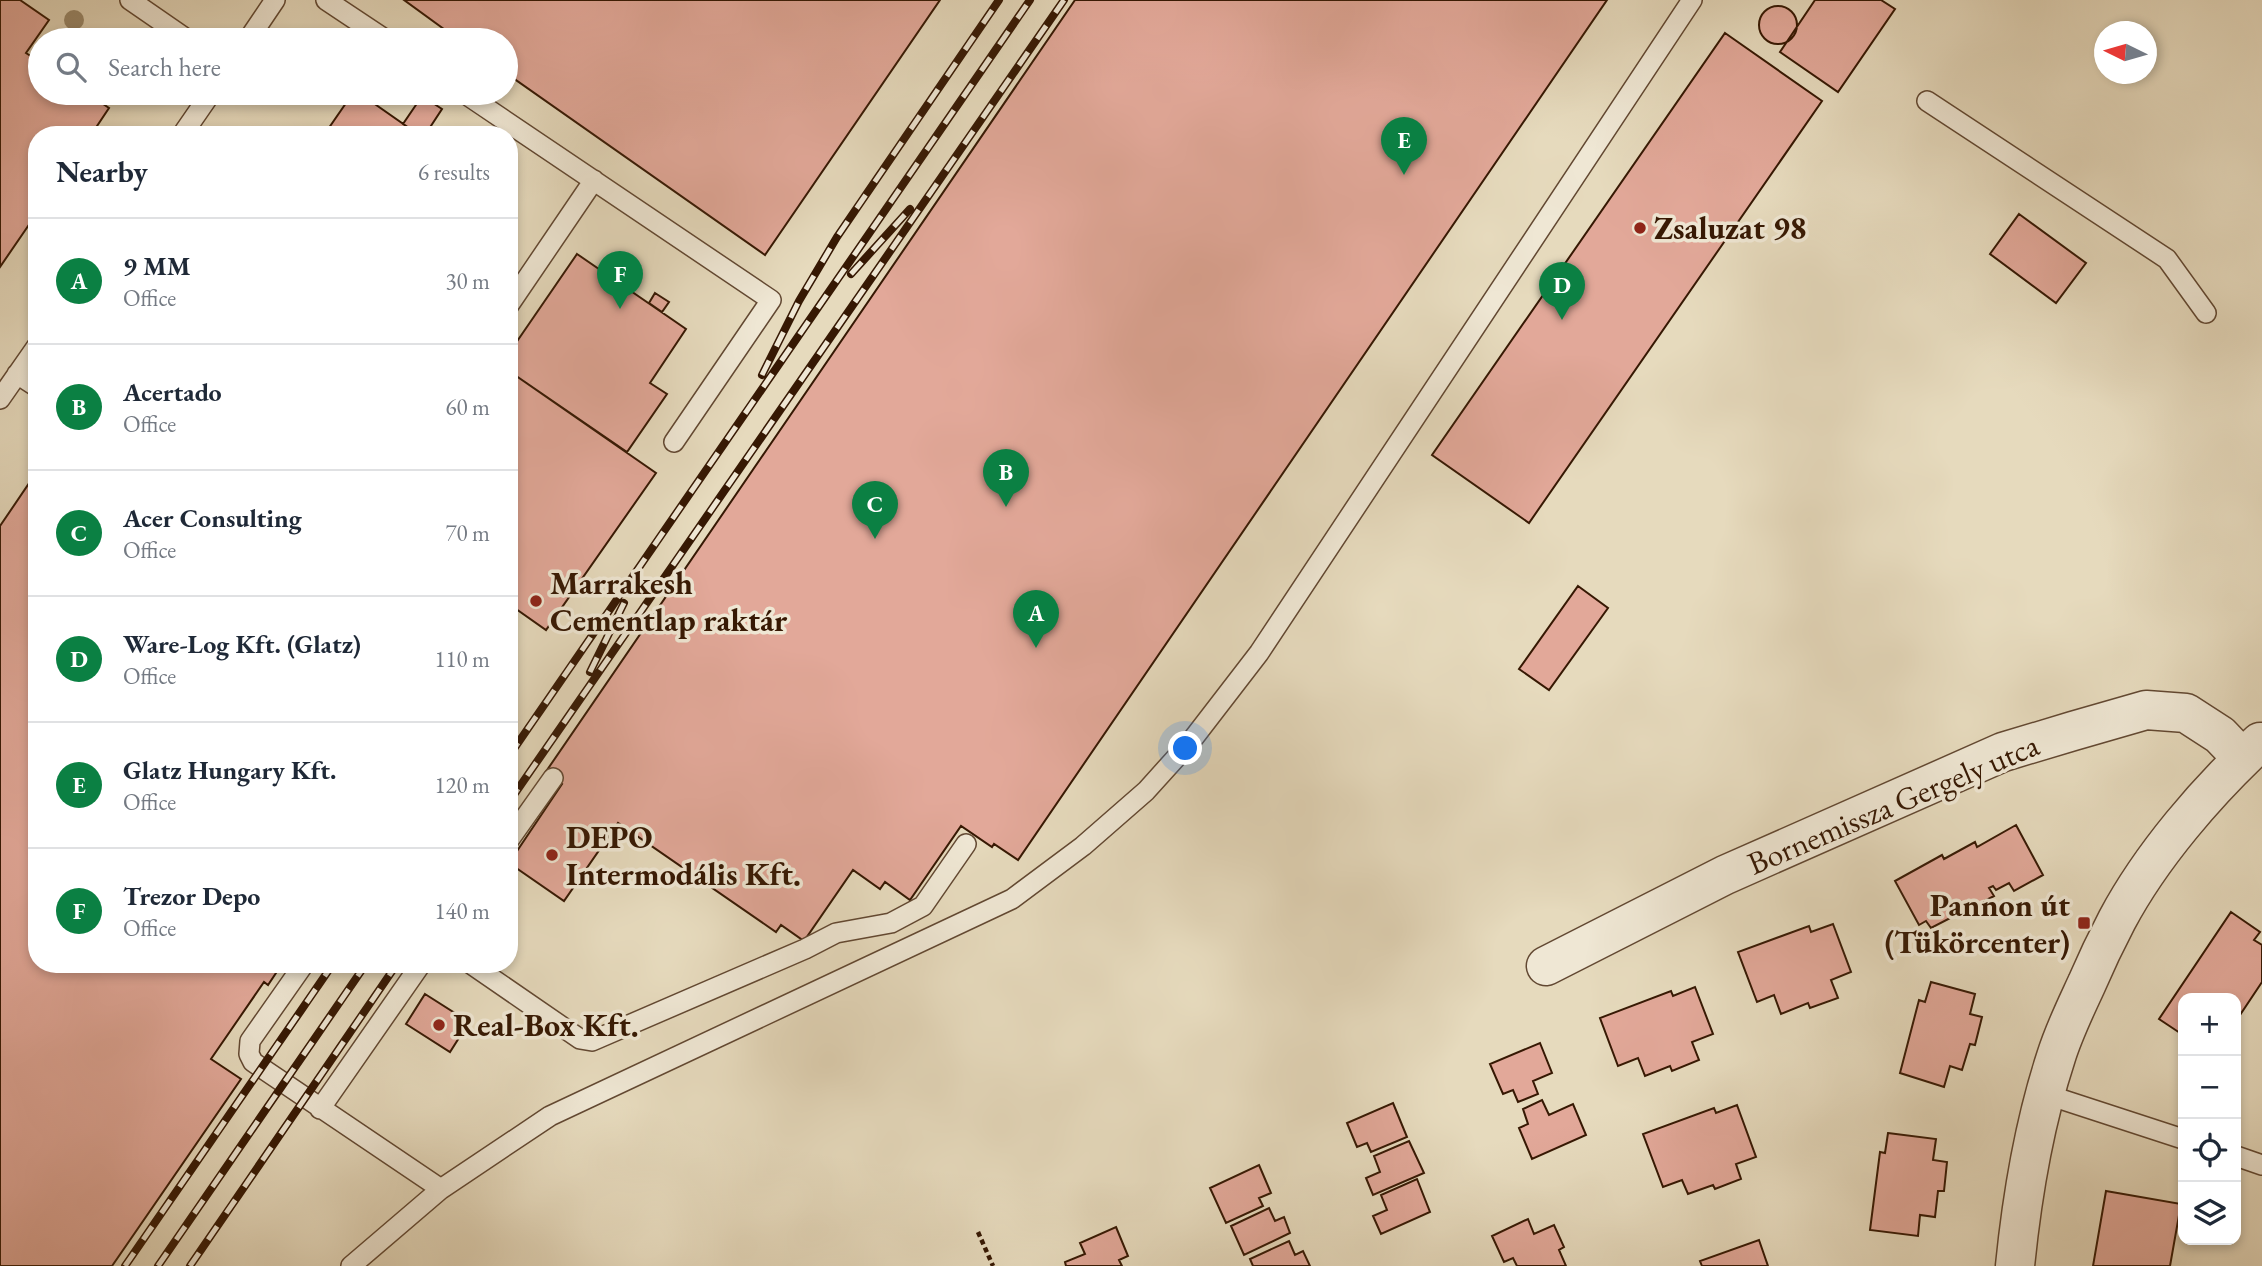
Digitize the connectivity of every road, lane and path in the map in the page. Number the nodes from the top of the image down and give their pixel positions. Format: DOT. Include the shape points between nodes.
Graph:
graph roads {
  1 [pos="130,0"];
  2 [pos="275,0"];
  3 [pos="326,0"];
  4 [pos="1692,0"];
  5 [pos="171,28"];
  6 [pos="256,28"];
  7 [pos="368,28"];
  8 [pos="1927,101"];
  9 [pos="203,105"];
  10 [pos="482,105"];
  11 [pos="188,126"];
  12 [pos="513,126"];
  13 [pos="518,129"];
  14 [pos="594,180"];
  15 [pos="518,292"];
  16 [pos="2206,313"];
  17 [pos="28,359"];
  18 [pos="17,374"];
  19 [pos="28,381"];
  20 [pos="0,399"];
  21 [pos="674,442"];
  22 [pos="2252,749"];
  23 [pos="553,778"];
  24 [pos="518,827"];
  25 [pos="966,844"];
  26 [pos="1546,966"];
  27 [pos="298,973"];
  28 [pos="415,973"];
  29 [pos="484,973"];
  30 [pos="2045,1094"];
  31 [pos="320,1109"];
  32 [pos="2178,1137"];
  33 [pos="2241,1158"];
  34 [pos="2262,1165"];
  35 [pos="440,1189"];
  36 [pos="978,1232"];
  37 [pos="351,1266"];
  38 [pos="993,1266"];
  39 [pos="2015,1266"];
  1 -- 5 [label="lane"];
  2 -- 6 [label="lane"];
  3 -- 7 [label="lane"];
  4 -- 35 [label="lane" via="1259,653 1146,791 1012,899 550,1116"];
  8 -- 16 [label="lane" via="2167,259"];
  9 -- 11 [label="lane"];
  10 -- 12 [label="lane"];
  13 -- 14 [label="lane"];
  14 -- 15 [label="lane"];
  14 -- 21 [label="lane" via="771,300"];
  17 -- 18 [label="lane"];
  18 -- 19 [label="lane"];
  18 -- 20 [label="lane"];
  22 -- 26 [label="street, Bornemissza Gergely utca" via="2186,713 2146,710 2003,752 1725,875"];
  22 -- 30 [label="street" via="2180,828 2117,919 2067,1026"];
  23 -- 24 [label="lane"];
  25 -- 29 [label="lane" via="923,906 891,923 835,933 592,1041 580,1039"];
  27 -- 31 [label="lane" via="250,1041 249,1054 253,1062"];
  28 -- 31 [label="lane"];
  30 -- 32 [label="lane"];
  30 -- 39 [label="street"];
  31 -- 35 [label="lane"];
  33 -- 34 [label="lane"];
  35 -- 37 [label="lane"];
  36 -- 38 [label="path"];
}
